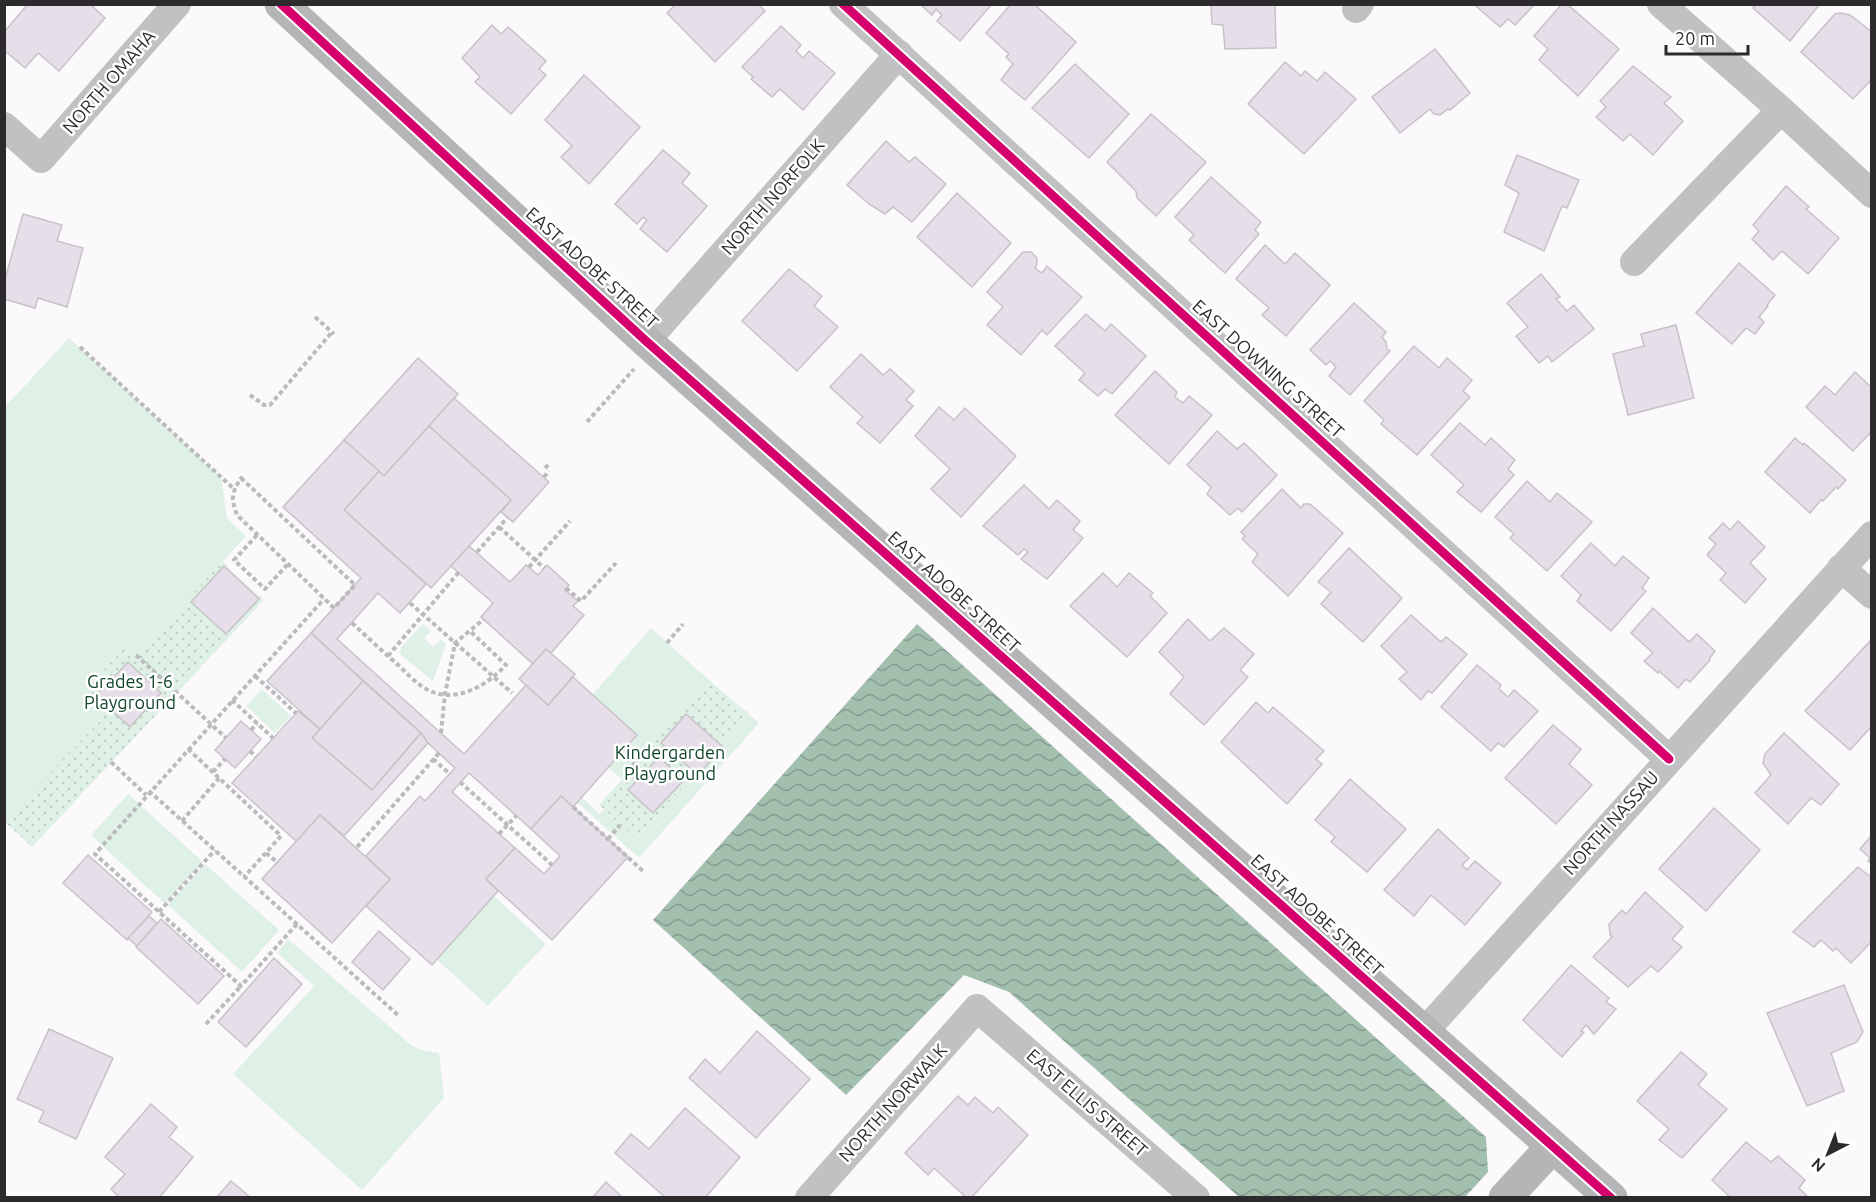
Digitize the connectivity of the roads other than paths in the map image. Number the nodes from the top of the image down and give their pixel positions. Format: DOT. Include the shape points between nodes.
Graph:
graph roads {
  1 [pos="177,4"];
  2 [pos="281,4"];
  3 [pos="843,4"];
  4 [pos="1662,4"];
  5 [pos="899,54"];
  6 [pos="1780,110"];
  7 [pos="4,126"];
  8 [pos="1872,194"];
  9 [pos="1634,262"];
  10 [pos="641,354"];
  11 [pos="1872,535"];
  12 [pos="1841,568"];
  13 [pos="1872,595"];
  14 [pos="1669,759"];
  15 [pos="977,1008"];
  16 [pos="1424,1032"];
  17 [pos="1552,1147"];
  18 [pos="809,1197"];
  19 [pos="1196,1197"];
  20 [pos="1505,1197"];
  21 [pos="1611,1197"];
  1 -- 7 [label="street, NORTH OMAHA" via="41,159"];
  2 -- 10 [label="street, EAST ADOBE STREET"];
  3 -- 5 [label="street, EAST DOWNING STREET"];
  4 -- 6 [label="street"];
  5 -- 10 [label="street, NORTH NORFOLK"];
  5 -- 14 [label="street, EAST DOWNING STREET"];
  6 -- 8 [label="street"];
  6 -- 9 [label="street"];
  10 -- 16 [label="street, EAST ADOBE STREET"];
  11 -- 12 [label="street, NORTH NASSAU"];
  12 -- 13 [label="street"];
  12 -- 14 [label="street, NORTH NASSAU"];
  14 -- 16 [label="street, NORTH NASSAU"];
  15 -- 18 [label="street, NORTH NORWALK"];
  15 -- 19 [label="street, EAST ELLIS STREET"];
  16 -- 17 [label="street, EAST ADOBE STREET"];
  17 -- 20 [label="street"];
  17 -- 21 [label="street, EAST ADOBE STREET"];
}
